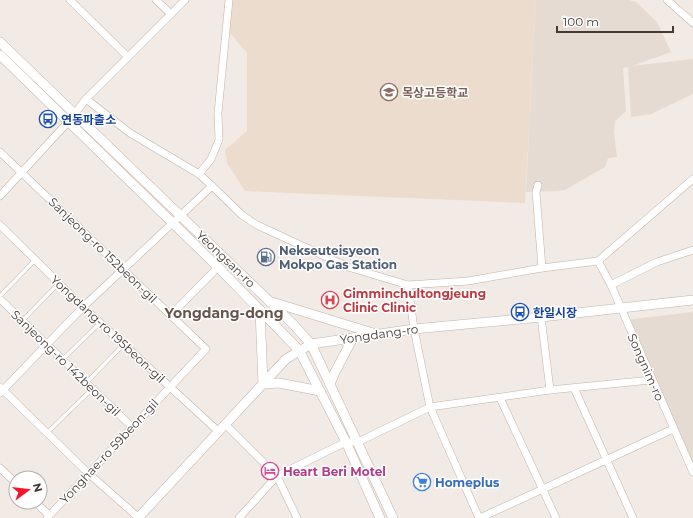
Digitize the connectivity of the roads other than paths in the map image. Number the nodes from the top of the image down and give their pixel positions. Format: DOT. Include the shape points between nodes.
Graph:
graph roads {
  1 [pos="70,0"];
  2 [pos="156,0"];
  3 [pos="184,0"];
  4 [pos="229,0"];
  5 [pos="671,1"];
  6 [pos="171,14"];
  7 [pos="693,23"];
  8 [pos="0,42"];
  9 [pos="0,55"];
  10 [pos="128,57"];
  11 [pos="86,99"];
  12 [pos="71,117"];
  13 [pos="0,152"];
  14 [pos="22,173"];
  15 [pos="199,174"];
  16 [pos="693,179"];
  17 [pos="538,185"];
  18 [pos="212,186"];
  19 [pos="0,196"];
  20 [pos="180,215"];
  21 [pos="172,223"];
  22 [pos="0,225"];
  23 [pos="693,250"];
  24 [pos="35,260"];
  25 [pos="598,261"];
  26 [pos="218,267"];
  27 [pos="542,268"];
  28 [pos="123,269"];
  29 [pos="59,283"];
  30 [pos="408,285"];
  31 [pos="610,285"];
  32 [pos="0,297"];
  33 [pos="693,300"];
  34 [pos="271,302"];
  35 [pos="83,307"];
  36 [pos="620,309"];
  37 [pos="260,310"];
  38 [pos="171,315"];
  39 [pos="542,317"];
  40 [pos="22,321"];
  41 [pos="100,322"];
  42 [pos="414,328"];
  43 [pos="376,334"];
  44 [pos="353,338"];
  45 [pos="124,344"];
  46 [pos="310,344"];
  47 [pos="47,345"];
  48 [pos="206,349"];
  49 [pos="300,350"];
  50 [pos="62,360"];
  51 [pos="651,380"];
  52 [pos="86,383"];
  53 [pos="263,384"];
  54 [pos="330,384"];
  55 [pos="170,386"];
  56 [pos="574,388"];
  57 [pos="92,389"];
  58 [pos="1,390"];
  59 [pos="550,390"];
  60 [pos="320,391"];
  61 [pos="500,398"];
  62 [pos="430,407"];
  63 [pos="226,424"];
  64 [pos="131,426"];
  65 [pos="674,429"];
  66 [pos="218,431"];
  67 [pos="47,433"];
  68 [pos="346,442"];
  69 [pos="358,442"];
  70 [pos="607,459"];
  71 [pos="0,468"];
  72 [pos="693,472"];
  73 [pos="88,473"];
  74 [pos="8,476"];
  75 [pos="277,476"];
  76 [pos="543,489"];
  77 [pos="48,517"];
  78 [pos="139,518"];
  79 [pos="239,518"];
  80 [pos="297,518"];
  81 [pos="380,518"];
  82 [pos="393,518"];
  83 [pos="480,518"];
  84 [pos="556,518"];
  85 [pos="633,518"];
  1 -- 10 [label="street"];
  2 -- 6 [label="street"];
  3 -- 6 [label="street"];
  4 -- 15 [label="street" via="218,113 219,140 214,154"];
  5 -- 7 [label="street"];
  6 -- 10 [label="street"];
  8 -- 12 [label="street, Yeongsan-ro"];
  9 -- 12 [label="street, Yeongsan-ro"];
  10 -- 11 [label="street"];
  11 -- 12 [label="street"];
  11 -- 15 [label="street" via="130,133"];
  12 -- 14 [label="street"];
  12 -- 20 [label="street, Yeongsan-ro"];
  12 -- 21 [label="street, Yeongsan-ro"];
  13 -- 14 [label="street, Sanjeong-ro 152beon-gil"];
  14 -- 19 [label="street"];
  14 -- 28 [label="street, Sanjeong-ro 152beon-gil"];
  15 -- 18 [label="street"];
  16 -- 25 [label="street"];
  17 -- 27 [label="street" via="536,192"];
  18 -- 20 [label="street"];
  18 -- 30 [label="street" via="242,215 257,225 348,267"];
  20 -- 21 [label="street"];
  20 -- 34 [label="street, Yeongsan-ro"];
  21 -- 26 [label="street, Yeongsan-ro"];
  21 -- 28 [label="street"];
  22 -- 24 [label="street, Yongdang-ro 195beon-gil"];
  23 -- 31 [label="street" via="657,262"];
  24 -- 29 [label="street, Yongdang-ro 195beon-gil"];
  24 -- 32 [label="lane"];
  25 -- 27 [label="street"];
  25 -- 31 [label="street, Songnim-ro"];
  26 -- 37 [label="street, Yeongsan-ro"];
  26 -- 38 [label="street"];
  27 -- 30 [label="street" via="468,281"];
  28 -- 35 [label="street"];
  28 -- 38 [label="street, Sanjeong-ro 152beon-gil"];
  29 -- 35 [label="street, Yongdang-ro 195beon-gil"];
  29 -- 40 [label="lane"];
  30 -- 42 [label="street"];
  31 -- 36 [label="street, Songnim-ro"];
  32 -- 40 [label="street, Sanjeong-ro 142beon-gil"];
  33 -- 36 [label="street, Yongdang-ro"];
  34 -- 43 [label="street"];
  34 -- 46 [label="street, Yeongsan-ro"];
  35 -- 41 [label="street, Yongdang-ro 195beon-gil"];
  35 -- 47 [label="street"];
  36 -- 39 [label="street, Yongdang-ro"];
  36 -- 51 [label="street, Songnim-ro"];
  37 -- 49 [label="street, Yeongsan-ro"];
  37 -- 53 [label="street"];
  38 -- 48 [label="street, Sanjeong-ro 152beon-gil"];
  39 -- 42 [label="street, Yongdang-ro"];
  39 -- 59 [label="street"];
  40 -- 47 [label="street, Sanjeong-ro 142beon-gil"];
  41 -- 45 [label="street, Yongdang-ro 195beon-gil"];
  41 -- 50 [label="lane"];
  42 -- 43 [label="street, Yongdang-ro"];
  42 -- 62 [label="street"];
  43 -- 44 [label="street, Yongdang-ro"];
  44 -- 46 [label="street, Yongdang-ro"];
  44 -- 54 [label="street"];
  45 -- 52 [label="lane"];
  45 -- 55 [label="street, Yongdang-ro 195beon-gil"];
  46 -- 49 [label="street, Yongdang-ro"];
  46 -- 54 [label="street, Yeongsan-ro"];
  47 -- 50 [label="street, Sanjeong-ro 142beon-gil"];
  47 -- 58 [label="street"];
  48 -- 55 [label="street, Yonghae-ro 59beon-gil"];
  49 -- 53 [label="street, Yongdang-ro" via="286,359"];
  49 -- 60 [label="street, Yeongsan-ro"];
  50 -- 52 [label="street, Sanjeong-ro 142beon-gil"];
  51 -- 56 [label="street"];
  51 -- 65 [label="street, Songnim-ro"];
  52 -- 57 [label="street, Sanjeong-ro 142beon-gil"];
  53 -- 60 [label="street" via="279,383"];
  53 -- 63 [label="street, Yongdang-ro"];
  54 -- 69 [label="street, Yeongsan-ro"];
  55 -- 64 [label="street, Yonghae-ro 59beon-gil"];
  55 -- 66 [label="street, Yongdang-ro 195beon-gil"];
  56 -- 59 [label="street"];
  56 -- 70 [label="street"];
  57 -- 64 [label="street, Sanjeong-ro 142beon-gil"];
  57 -- 67 [label="lane"];
  58 -- 67 [label="street"];
  59 -- 61 [label="street"];
  60 -- 68 [label="street, Yeongsan-ro"];
  61 -- 62 [label="street"];
  61 -- 76 [label="street"];
  62 -- 69 [label="street"];
  62 -- 83 [label="street"];
  63 -- 66 [label="street, Yongdang-ro"];
  63 -- 75 [label="street"];
  64 -- 73 [label="street, Yonghae-ro 59beon-gil"];
  65 -- 70 [label="street"];
  65 -- 72 [label="street, Songnim-ro"];
  66 -- 78 [label="street, Yongdang-ro"];
  67 -- 73 [label="street"];
  68 -- 69 [label="street"];
  68 -- 75 [label="street"];
  68 -- 81 [label="street, Yeongsan-ro"];
  69 -- 82 [label="street, Yeongsan-ro"];
  70 -- 76 [label="street"];
  70 -- 85 [label="street"];
  71 -- 74 [label="street"];
  73 -- 77 [label="street, Yonghae-ro 59beon-gil"];
  73 -- 78 [label="street"];
  75 -- 79 [label="street"];
  75 -- 80 [label="street"];
  76 -- 83 [label="street"];
  76 -- 84 [label="street"];
}
